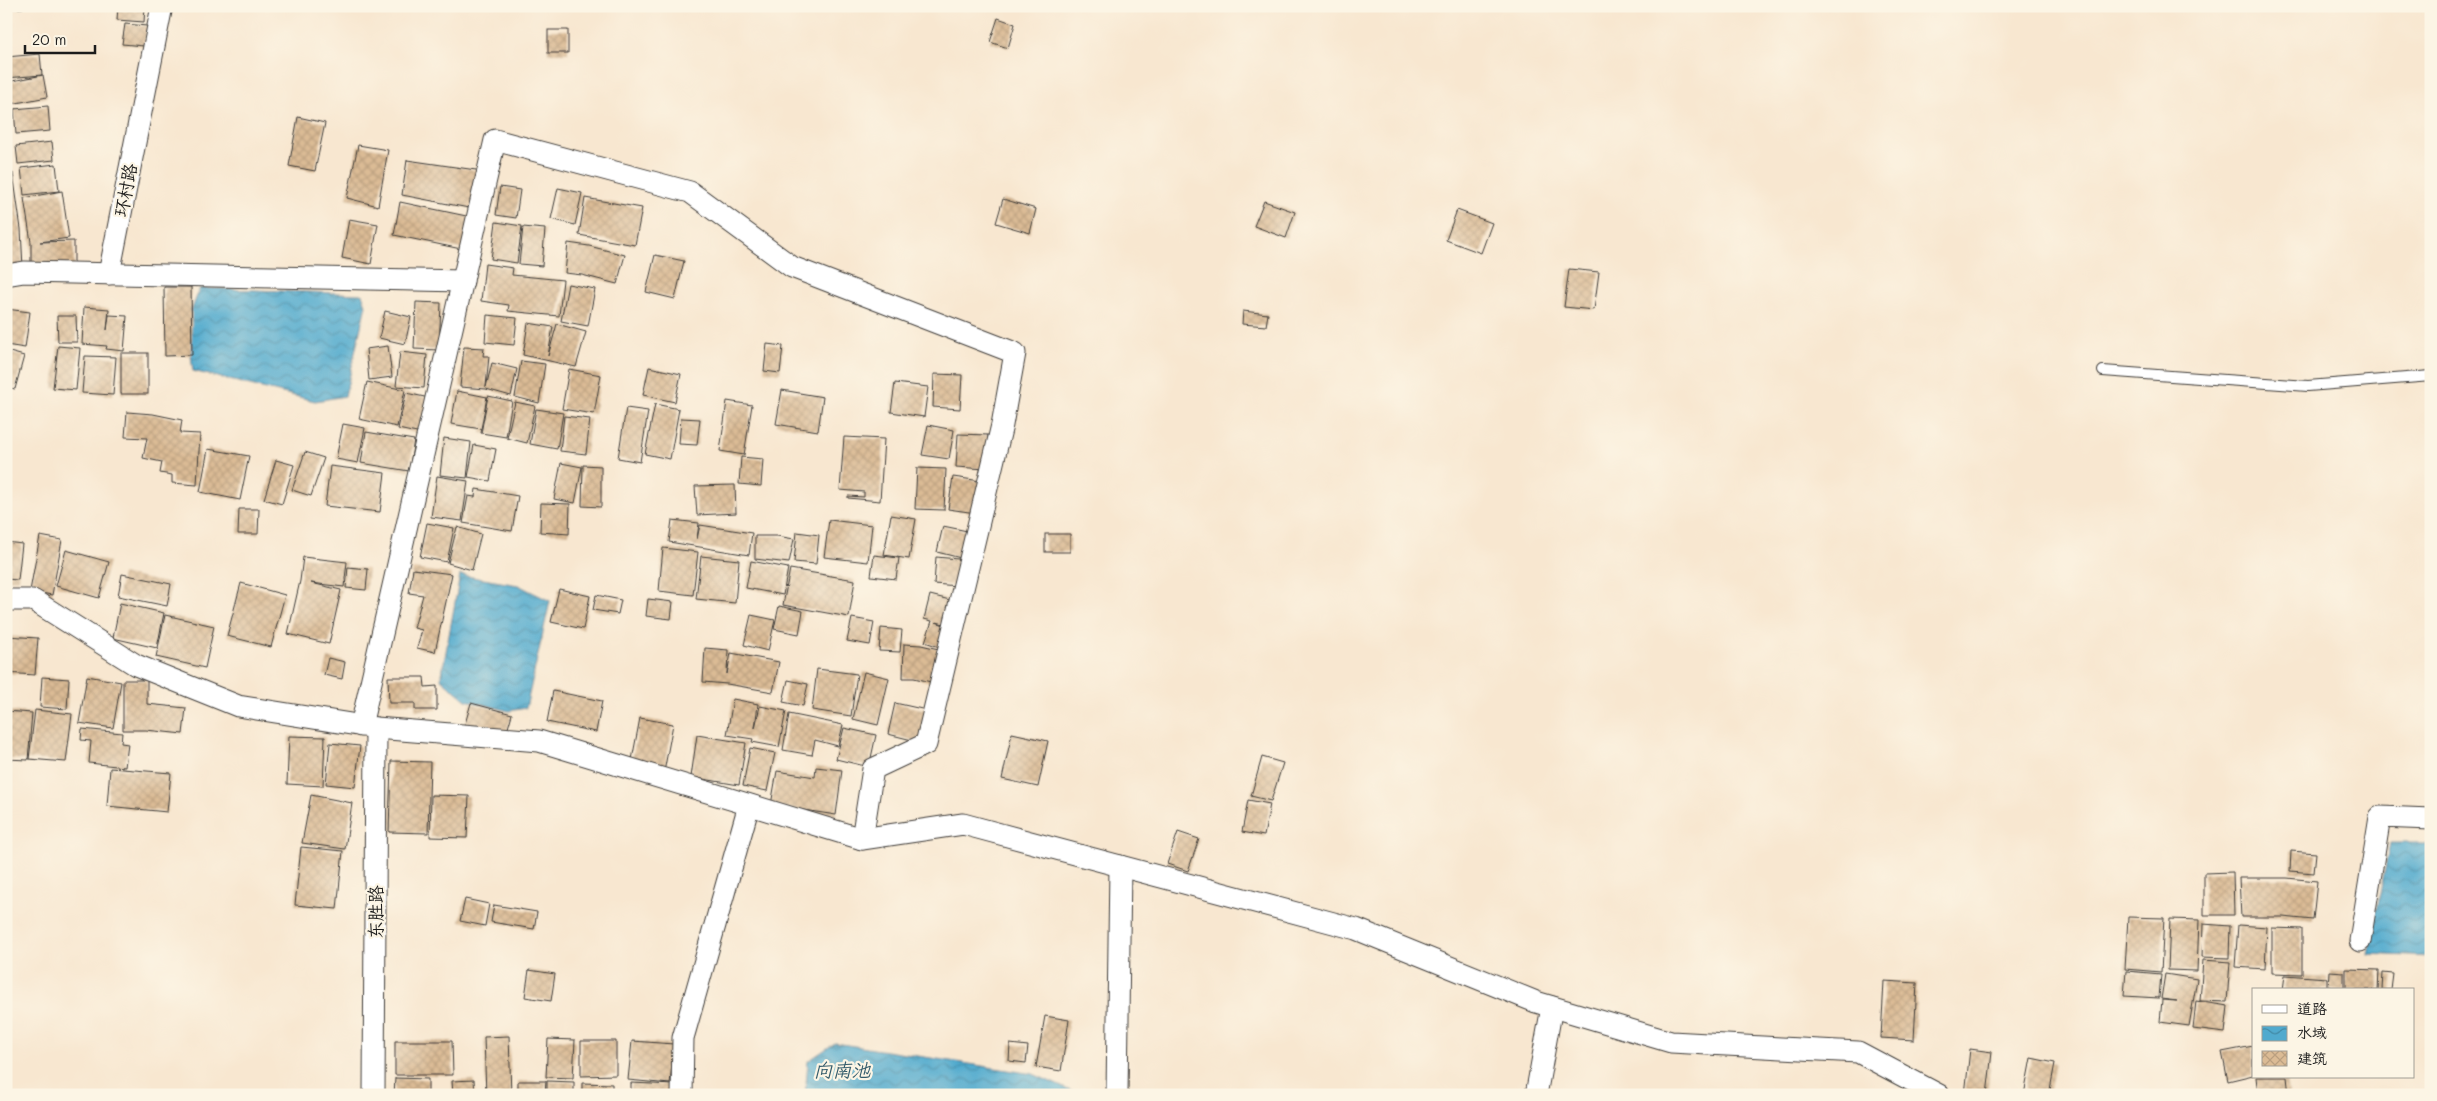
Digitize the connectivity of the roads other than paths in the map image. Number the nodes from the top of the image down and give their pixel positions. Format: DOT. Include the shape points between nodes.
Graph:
graph roads {
  1 [pos="162,6"];
  2 [pos="6,274"];
  3 [pos="109,274"];
  4 [pos="463,281"];
  5 [pos="2103,371"];
  6 [pos="2431,376"];
  7 [pos="6,600"];
  8 [pos="368,727"];
  9 [pos="749,805"];
  10 [pos="2431,819"];
  11 [pos="862,839"];
  12 [pos="1120,866"];
  13 [pos="2360,941"];
  14 [pos="1552,1007"];
  15 [pos="374,1095"];
  16 [pos="682,1095"];
  17 [pos="1117,1095"];
  18 [pos="1536,1095"];
  19 [pos="1939,1095"];
  1 -- 3 [label="street, 环村路"];
  2 -- 3 [label="street"];
  3 -- 4 [label="street"];
  4 -- 8 [label="street, 东胜路"];
  4 -- 11 [label="street, 东胜路" via="495,140 690,192 792,267 1014,353 1002,425 926,744 873,769"];
  5 -- 6 [label="lane" via="2308,386"];
  7 -- 8 [label="street" via="33,600 136,666 238,706"];
  8 -- 9 [label="street" via="539,741"];
  8 -- 15 [label="street, 东胜路"];
  9 -- 11 [label="street"];
  9 -- 16 [label="street" via="684,1038"];
  10 -- 13 [label="street" via="2380,817"];
  11 -- 12 [label="street" via="963,824"];
  12 -- 14 [label="street" via="1356,929"];
  12 -- 17 [label="street"];
  14 -- 18 [label="street"];
  14 -- 19 [label="street" via="1671,1042 1858,1052"];
}
